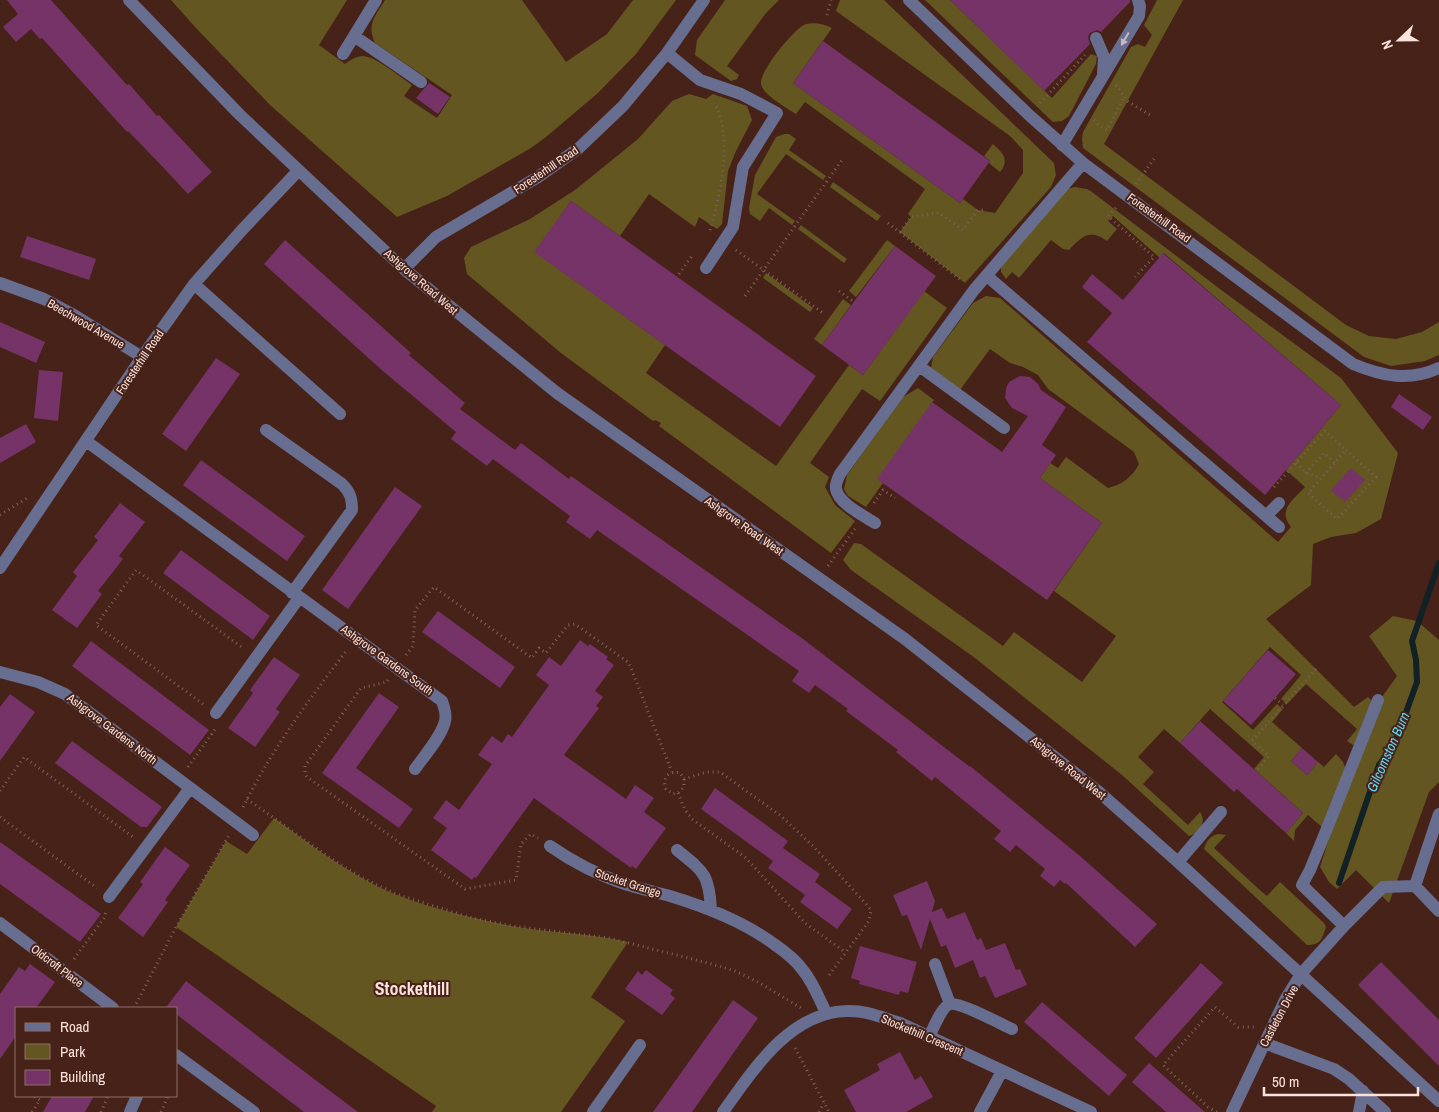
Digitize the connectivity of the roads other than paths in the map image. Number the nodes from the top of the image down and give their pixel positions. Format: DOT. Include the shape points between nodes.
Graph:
graph roads {
  1 [pos="129,0"];
  2 [pos="376,0"];
  3 [pos="704,0"];
  4 [pos="909,0"];
  5 [pos="1138,0"];
  6 [pos="354,36"];
  7 [pos="1096,38"];
  8 [pos="667,53"];
  9 [pos="343,54"];
  10 [pos="1105,73"];
  11 [pos="421,82"];
  12 [pos="1062,146"];
  13 [pos="1083,163"];
  14 [pos="298,171"];
  15 [pos="706,268"];
  16 [pos="404,269"];
  17 [pos="987,276"];
  18 [pos="0,283"];
  19 [pos="194,284"];
  20 [pos="142,357"];
  21 [pos="919,366"];
  22 [pos="1439,368"];
  23 [pos="340,414"];
  24 [pos="1004,428"];
  25 [pos="266,430"];
  26 [pos="86,441"];
  27 [pos="1279,503"];
  28 [pos="1261,512"];
  29 [pos="875,523"];
  30 [pos="1279,527"];
  31 [pos="0,568"];
  32 [pos="296,595"];
  33 [pos="0,672"];
  34 [pos="1378,700"];
  35 [pos="216,713"];
  36 [pos="415,769"];
  37 [pos="190,788"];
  38 [pos="1221,812"];
  39 [pos="1439,814"];
  40 [pos="253,835"];
  41 [pos="550,846"];
  42 [pos="677,850"];
  43 [pos="1178,862"];
  44 [pos="1415,886"];
  45 [pos="109,897"];
  46 [pos="711,910"];
  47 [pos="1439,911"];
  48 [pos="0,924"];
  49 [pos="1344,926"];
  50 [pos="935,964"];
  51 [pos="1301,974"];
  52 [pos="950,1004"];
  53 [pos="112,1007"];
  54 [pos="821,1015"];
  55 [pos="1012,1029"];
  56 [pos="929,1037"];
  57 [pos="1371,1039"];
  58 [pos="1264,1042"];
  59 [pos="640,1045"];
  60 [pos="178,1056"];
  61 [pos="1002,1071"];
  62 [pos="1363,1091"];
  63 [pos="137,1097"];
  64 [pos="1439,1101"];
  65 [pos="130,1112"];
  66 [pos="254,1112"];
  67 [pos="594,1112"];
  68 [pos="723,1112"];
  69 [pos="980,1112"];
  70 [pos="1091,1112"];
  71 [pos="1232,1112"];
  72 [pos="1359,1112"];
  73 [pos="1385,1112"];
  74 [pos="1439,1112"];
  1 -- 14 [label="street, Ashgrove Road West"];
  2 -- 6 [label="street"];
  3 -- 8 [label="street, Foresterhill Road"];
  4 -- 12 [label="street, Foresterhill Road"];
  5 -- 10 [label="street, one-way" via="1139,16"];
  6 -- 9 [label="street"];
  6 -- 11 [label="street"];
  7 -- 10 [label="street" via="1104,57"];
  8 -- 15 [label="street" via="700,80 741,94 777,113 744,167 733,227"];
  8 -- 16 [label="street, Foresterhill Road" via="622,106 579,148 538,177 436,237"];
  10 -- 12 [label="street"];
  12 -- 13 [label="street, Foresterhill Road"];
  13 -- 17 [label="street"];
  13 -- 22 [label="street, Foresterhill Road" via="1353,364 1395,377"];
  14 -- 16 [label="street, Ashgrove Road West"];
  14 -- 19 [label="street, Foresterhill Road"];
  16 -- 43 [label="street, Ashgrove Road West" via="558,393 904,639 1099,792"];
  17 -- 21 [label="street"];
  17 -- 28 [label="street"];
  18 -- 20 [label="street, Beechwood Avenue" via="52,303"];
  19 -- 20 [label="street, Foresterhill Road"];
  19 -- 23 [label="street"];
  20 -- 26 [label="street, Foresterhill Road"];
  21 -- 24 [label="street"];
  21 -- 29 [label="street" via="836,482 836,490 843,501"];
  25 -- 32 [label="street" via="342,484 350,492 352,500 352,510"];
  26 -- 31 [label="street, Foresterhill Road"];
  26 -- 32 [label="street, Ashgrove Gardens South"];
  27 -- 28 [label="street"];
  28 -- 30 [label="street"];
  32 -- 35 [label="street"];
  32 -- 36 [label="street, Ashgrove Gardens South" via="442,701 446,720"];
  33 -- 37 [label="street, Ashgrove Gardens North" via="38,682 65,694"];
  34 -- 49 [label="street" via="1302,885"];
  37 -- 40 [label="street, Ashgrove Gardens North"];
  37 -- 45 [label="street"];
  38 -- 43 [label="street"];
  39 -- 44 [label="street"];
  41 -- 46 [label="street, Stocket Grange" via="573,862 624,884"];
  42 -- 46 [label="street" via="704,875 710,890"];
  43 -- 51 [label="street, Ashgrove Road West"];
  44 -- 47 [label="street"];
  44 -- 49 [label="street, Castleton Drive" via="1383,887"];
  46 -- 54 [label="street, Stocket Grange" via="761,934 788,954 802,968 816,992"];
  48 -- 53 [label="street, Oldcroft Place"];
  49 -- 51 [label="street, Castleton Drive"];
  50 -- 52 [label="street"];
  51 -- 57 [label="street, Ashgrove Road West"];
  51 -- 58 [label="street, Castleton Drive"];
  52 -- 55 [label="street" via="960,1005"];
  52 -- 56 [label="street" via="944,1008"];
  54 -- 56 [label="street, Stockethill Crescent" via="849,1010 871,1014"];
  54 -- 68 [label="street, Stockethill Crescent" via="788,1034 767,1054"];
  56 -- 61 [label="street, Stockethill Crescent"];
  57 -- 64 [label="street, Ashgrove Road West"];
  57 -- 74 [label="street, Ashgrove Road West"];
  58 -- 62 [label="street" via="1334,1069"];
  58 -- 71 [label="street, Castleton Drive"];
  59 -- 67 [label="street"];
  60 -- 66 [label="street"];
  61 -- 69 [label="street"];
  61 -- 70 [label="street, Stockethill Crescent"];
  62 -- 72 [label="street"];
  62 -- 73 [label="street"];
  63 -- 65 [label="street"];
}
